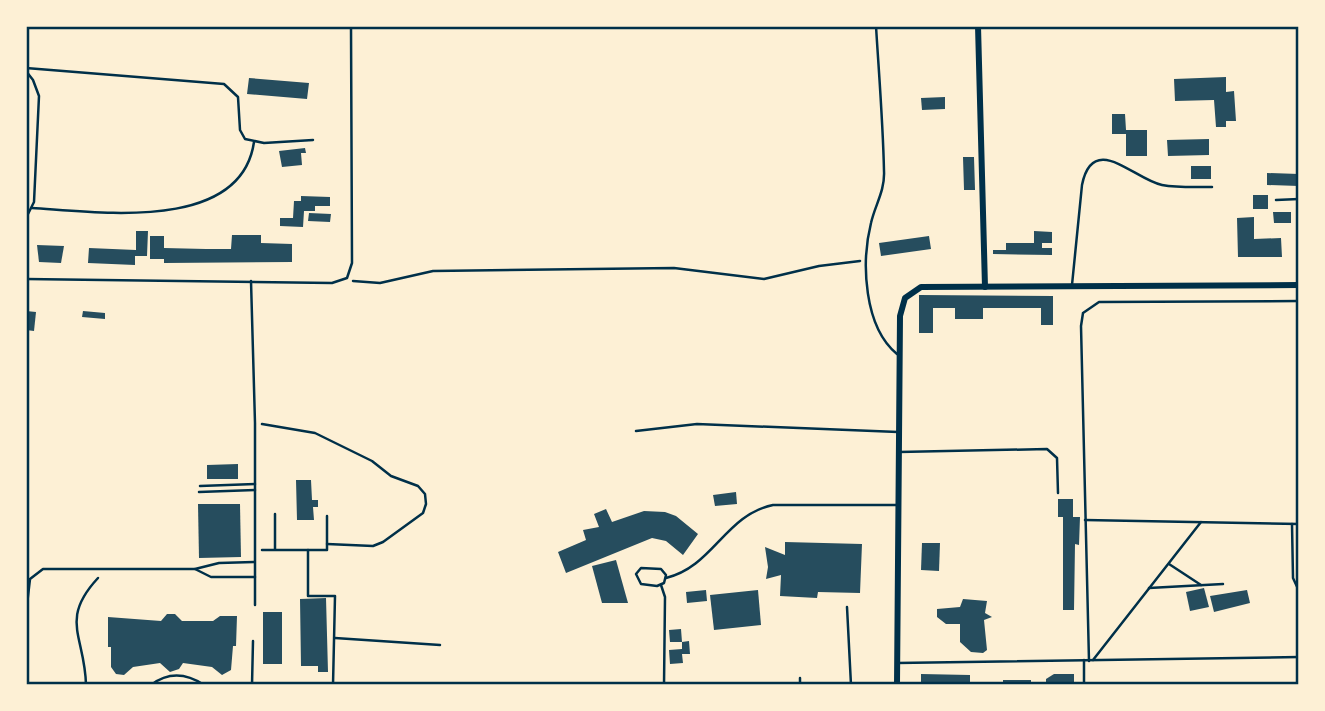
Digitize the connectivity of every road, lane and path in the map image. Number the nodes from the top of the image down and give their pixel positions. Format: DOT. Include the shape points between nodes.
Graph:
graph roads {
  1 [pos="351,26"];
  2 [pos="876,26"];
  3 [pos="978,26"];
  4 [pos="26,70"];
  5 [pos="313,140"];
  6 [pos="254,142"];
  7 [pos="1212,187"];
  8 [pos="1299,199"];
  9 [pos="1276,200"];
  10 [pos="32,208"];
  11 [pos="26,218"];
  12 [pos="867,261"];
  13 [pos="347,278"];
  14 [pos="26,279"];
  15 [pos="251,281"];
  16 [pos="1299,285"];
  17 [pos="1072,286"];
  18 [pos="985,287"];
  19 [pos="1299,302"];
  20 [pos="900,356"];
  21 [pos="255,423"];
  22 [pos="635,430"];
  23 [pos="899,432"];
  24 [pos="899,452"];
  25 [pos="255,484"];
  26 [pos="200,486"];
  27 [pos="255,490"];
  28 [pos="199,492"];
  29 [pos="1058,492"];
  30 [pos="898,505"];
  31 [pos="275,514"];
  32 [pos="327,516"];
  33 [pos="1085,520"];
  34 [pos="1201,522"];
  35 [pos="1293,524"];
  36 [pos="1299,524"];
  37 [pos="327,544"];
  38 [pos="255,550"];
  39 [pos="275,550"];
  40 [pos="308,550"];
  41 [pos="255,562"];
  42 [pos="1168,563"];
  43 [pos="106,569"];
  44 [pos="195,569"];
  45 [pos="255,577"];
  46 [pos="666,578"];
  47 [pos="1223,584"];
  48 [pos="661,585"];
  49 [pos="1201,585"];
  50 [pos="1149,588"];
  51 [pos="1299,591"];
  52 [pos="255,605"];
  53 [pos="847,607"];
  54 [pos="26,613"];
  55 [pos="334,638"];
  56 [pos="253,641"];
  57 [pos="440,645"];
  58 [pos="1299,657"];
  59 [pos="1088,660"];
  60 [pos="897,663"];
  61 [pos="800,678"];
  62 [pos="86,685"];
  63 [pos="151,685"];
  64 [pos="204,685"];
  65 [pos="253,685"];
  66 [pos="333,685"];
  67 [pos="664,685"];
  68 [pos="800,685"];
  69 [pos="851,685"];
  70 [pos="897,685"];
  71 [pos="1084,685"];
  1 -- 13 [label="lane" via="352,262"];
  2 -- 12 [label="lane" via="884,174 869,230"];
  3 -- 18 [label="street"];
  4 -- 6 [label="lane" via="224,84 238,97 242,135"];
  4 -- 10 [label="lane" via="39,96"];
  5 -- 6 [label="lane"];
  6 -- 10 [label="lane" via="252,159 232,186 173,210 147,214"];
  7 -- 17 [label="lane" via="1162,186 1115,160 1093,164 1082,185"];
  8 -- 9 [label="lane"];
  10 -- 11 [label="lane"];
  12 -- 13 [label="path" via="764,279 674,268 433,271 369,284"];
  12 -- 20 [label="lane" via="876,325"];
  13 -- 15 [label="lane" via="332,283"];
  14 -- 15 [label="lane"];
  15 -- 21 [label="lane"];
  16 -- 17 [label="street"];
  17 -- 18 [label="street"];
  18 -- 20 [label="street" via="921,287 912,291 901,306"];
  19 -- 33 [label="lane" via="1099,302 1087,308 1081,326"];
  20 -- 23 [label="street"];
  21 -- 25 [label="lane"];
  21 -- 37 [label="path" via="315,433 418,486 425,494 423,513 383,542 373,546"];
  22 -- 23 [label="lane" via="697,424"];
  23 -- 24 [label="street"];
  24 -- 29 [label="lane" via="1047,449 1057,458"];
  24 -- 30 [label="street"];
  25 -- 26 [label="lane"];
  25 -- 27 [label="lane"];
  27 -- 28 [label="lane"];
  27 -- 38 [label="lane"];
  30 -- 46 [label="lane" via="758,508 733,523 701,562"];
  30 -- 60 [label="street"];
  31 -- 39 [label="path"];
  32 -- 37 [label="path"];
  33 -- 34 [label="lane"];
  33 -- 59 [label="lane"];
  34 -- 35 [label="lane"];
  34 -- 42 [label="lane"];
  35 -- 36 [label="lane"];
  35 -- 51 [label="lane" via="1293,578"];
  37 -- 40 [label="path" via="327,550"];
  38 -- 39 [label="path"];
  38 -- 41 [label="lane"];
  39 -- 40 [label="path"];
  40 -- 55 [label="path" via="308,596 335,596"];
  41 -- 44 [label="lane"];
  41 -- 45 [label="lane"];
  42 -- 49 [label="lane"];
  42 -- 50 [label="lane"];
  43 -- 44 [label="lane"];
  43 -- 54 [label="lane" via="38,570 30,579"];
  43 -- 62 [label="path" via="78,606"];
  44 -- 45 [label="lane" via="211,578"];
  45 -- 52 [label="lane"];
  46 -- 48 [label="lane"];
  46 -- 48 [label="lane" via="661,569 638,570 636,578 641,584"];
  47 -- 49 [label="lane"];
  48 -- 67 [label="lane" via="665,597"];
  49 -- 50 [label="lane"];
  50 -- 59 [label="lane"];
  53 -- 69 [label="lane"];
  55 -- 57 [label="path"];
  55 -- 66 [label="path"];
  56 -- 65 [label="path"];
  58 -- 59 [label="lane"];
  59 -- 60 [label="lane"];
  59 -- 71 [label="lane"];
  60 -- 70 [label="street"];
  61 -- 68 [label="lane"];
  63 -- 64 [label="path" via="179,675"];
}
